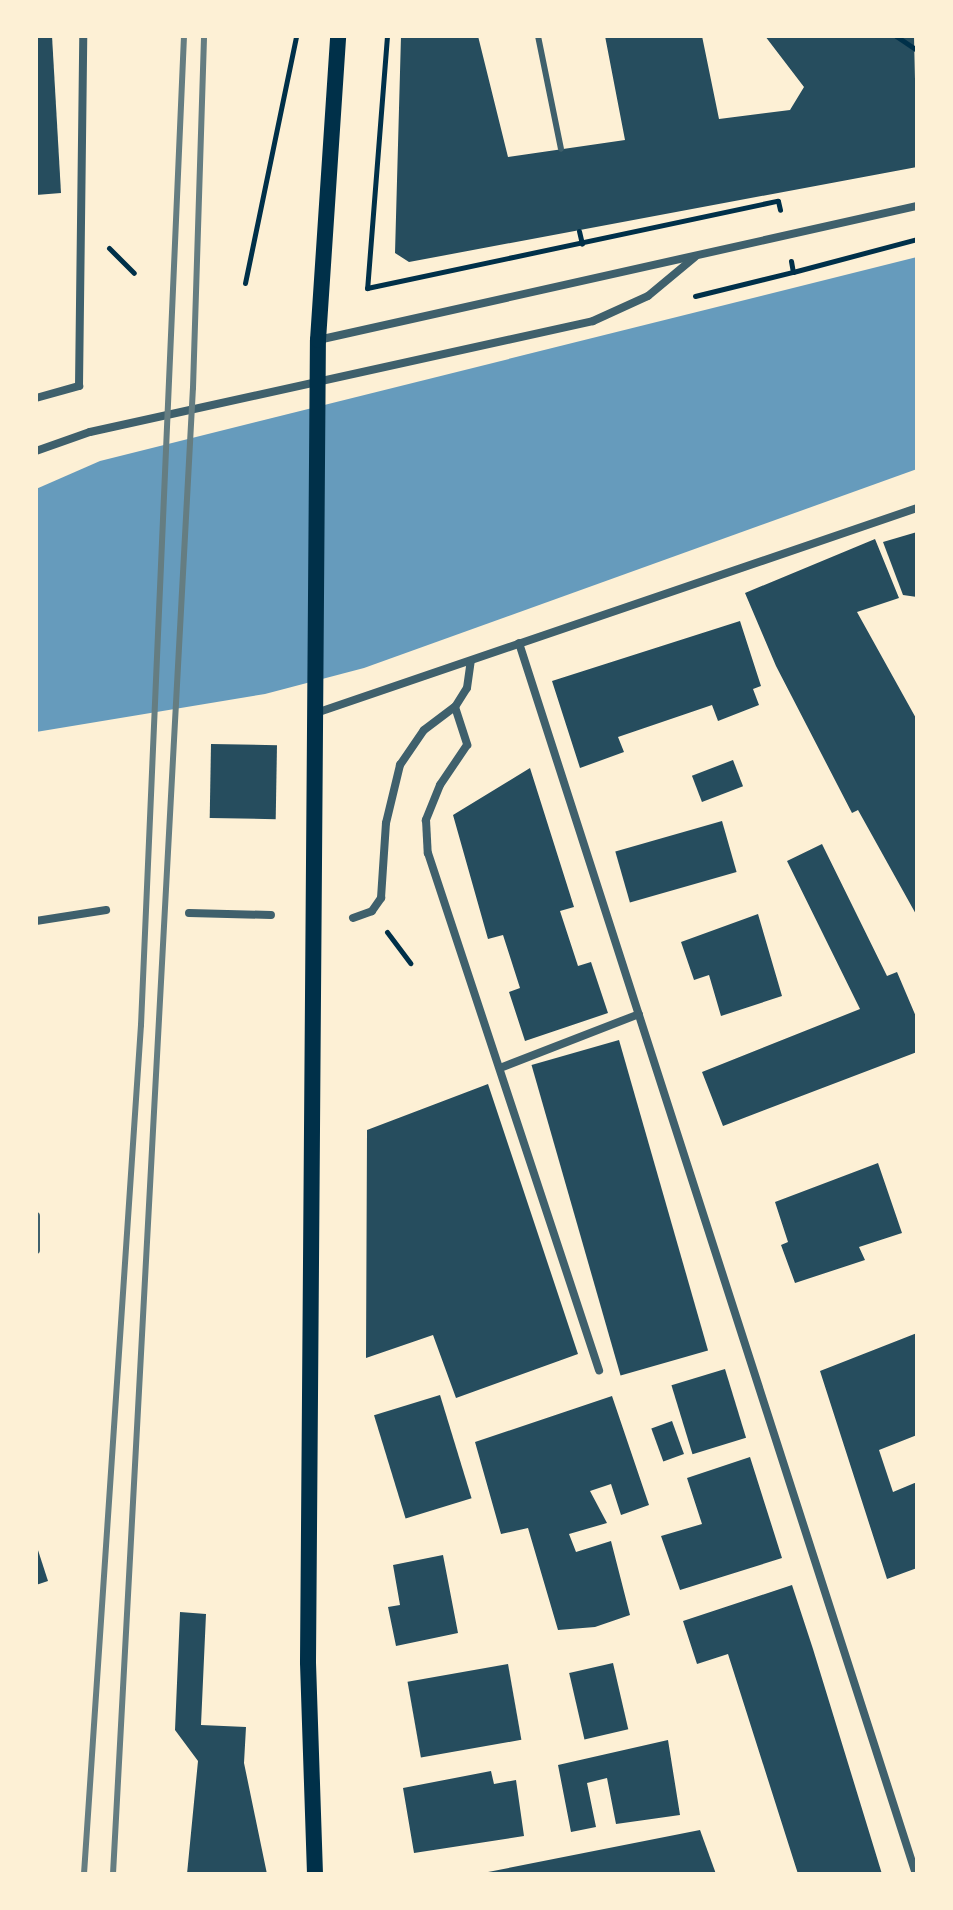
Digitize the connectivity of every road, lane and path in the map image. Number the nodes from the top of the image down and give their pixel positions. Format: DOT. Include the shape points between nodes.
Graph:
graph roads {
  1 [pos="83,36"];
  2 [pos="296,36"];
  3 [pos="338,36"];
  4 [pos="387,36"];
  5 [pos="538,36"];
  6 [pos="896,36"];
  7 [pos="917,50"];
  8 [pos="561,149"];
  9 [pos="917,206"];
  10 [pos="781,215"];
  11 [pos="579,231"];
  12 [pos="582,244"];
  13 [pos="695,257"];
  14 [pos="245,283"];
  15 [pos="318,340"];
  16 [pos="36,398"];
  17 [pos="36,451"];
  18 [pos="917,508"];
  19 [pos="519,643"];
  20 [pos="471,661"];
  21 [pos="455,707"];
  22 [pos="315,714"];
  23 [pos="106,910"];
  24 [pos="372,911"];
  25 [pos="189,913"];
  26 [pos="271,915"];
  27 [pos="353,918"];
  28 [pos="36,921"];
  29 [pos="410,963"];
  30 [pos="639,1014"];
  31 [pos="500,1068"];
  32 [pos="36,1216"];
  33 [pos="36,1250"];
  34 [pos="599,1370"];
  35 [pos="315,1874"];
  36 [pos="916,1874"];
  1 -- 16 [label="street" via="79,386"];
  2 -- 14 [label="path"];
  3 -- 15 [label="main road"];
  4 -- 12 [label="path" via="367,288"];
  5 -- 8 [label="lane"];
  6 -- 7 [label="path"];
  9 -- 13 [label="street"];
  10 -- 12 [label="path" via="778,201"];
  11 -- 12 [label="path"];
  13 -- 15 [label="street"];
  13 -- 17 [label="street" via="648,296 593,321 90,432"];
  15 -- 22 [label="main road"];
  18 -- 19 [label="street"];
  19 -- 20 [label="street"];
  19 -- 30 [label="street"];
  20 -- 21 [label="street" via="467,688"];
  20 -- 22 [label="street"];
  21 -- 24 [label="street" via="424,730 400,765 386,823 381,898"];
  21 -- 31 [label="street" via="467,745 440,785 426,820 428,853"];
  22 -- 35 [label="main road" via="308,1646"];
  23 -- 28 [label="street"];
  24 -- 27 [label="street"];
  24 -- 29 [label="path"];
  25 -- 26 [label="street"];
  30 -- 31 [label="street"];
  30 -- 36 [label="street"];
  31 -- 34 [label="street"];
  32 -- 33 [label="street"];
}
